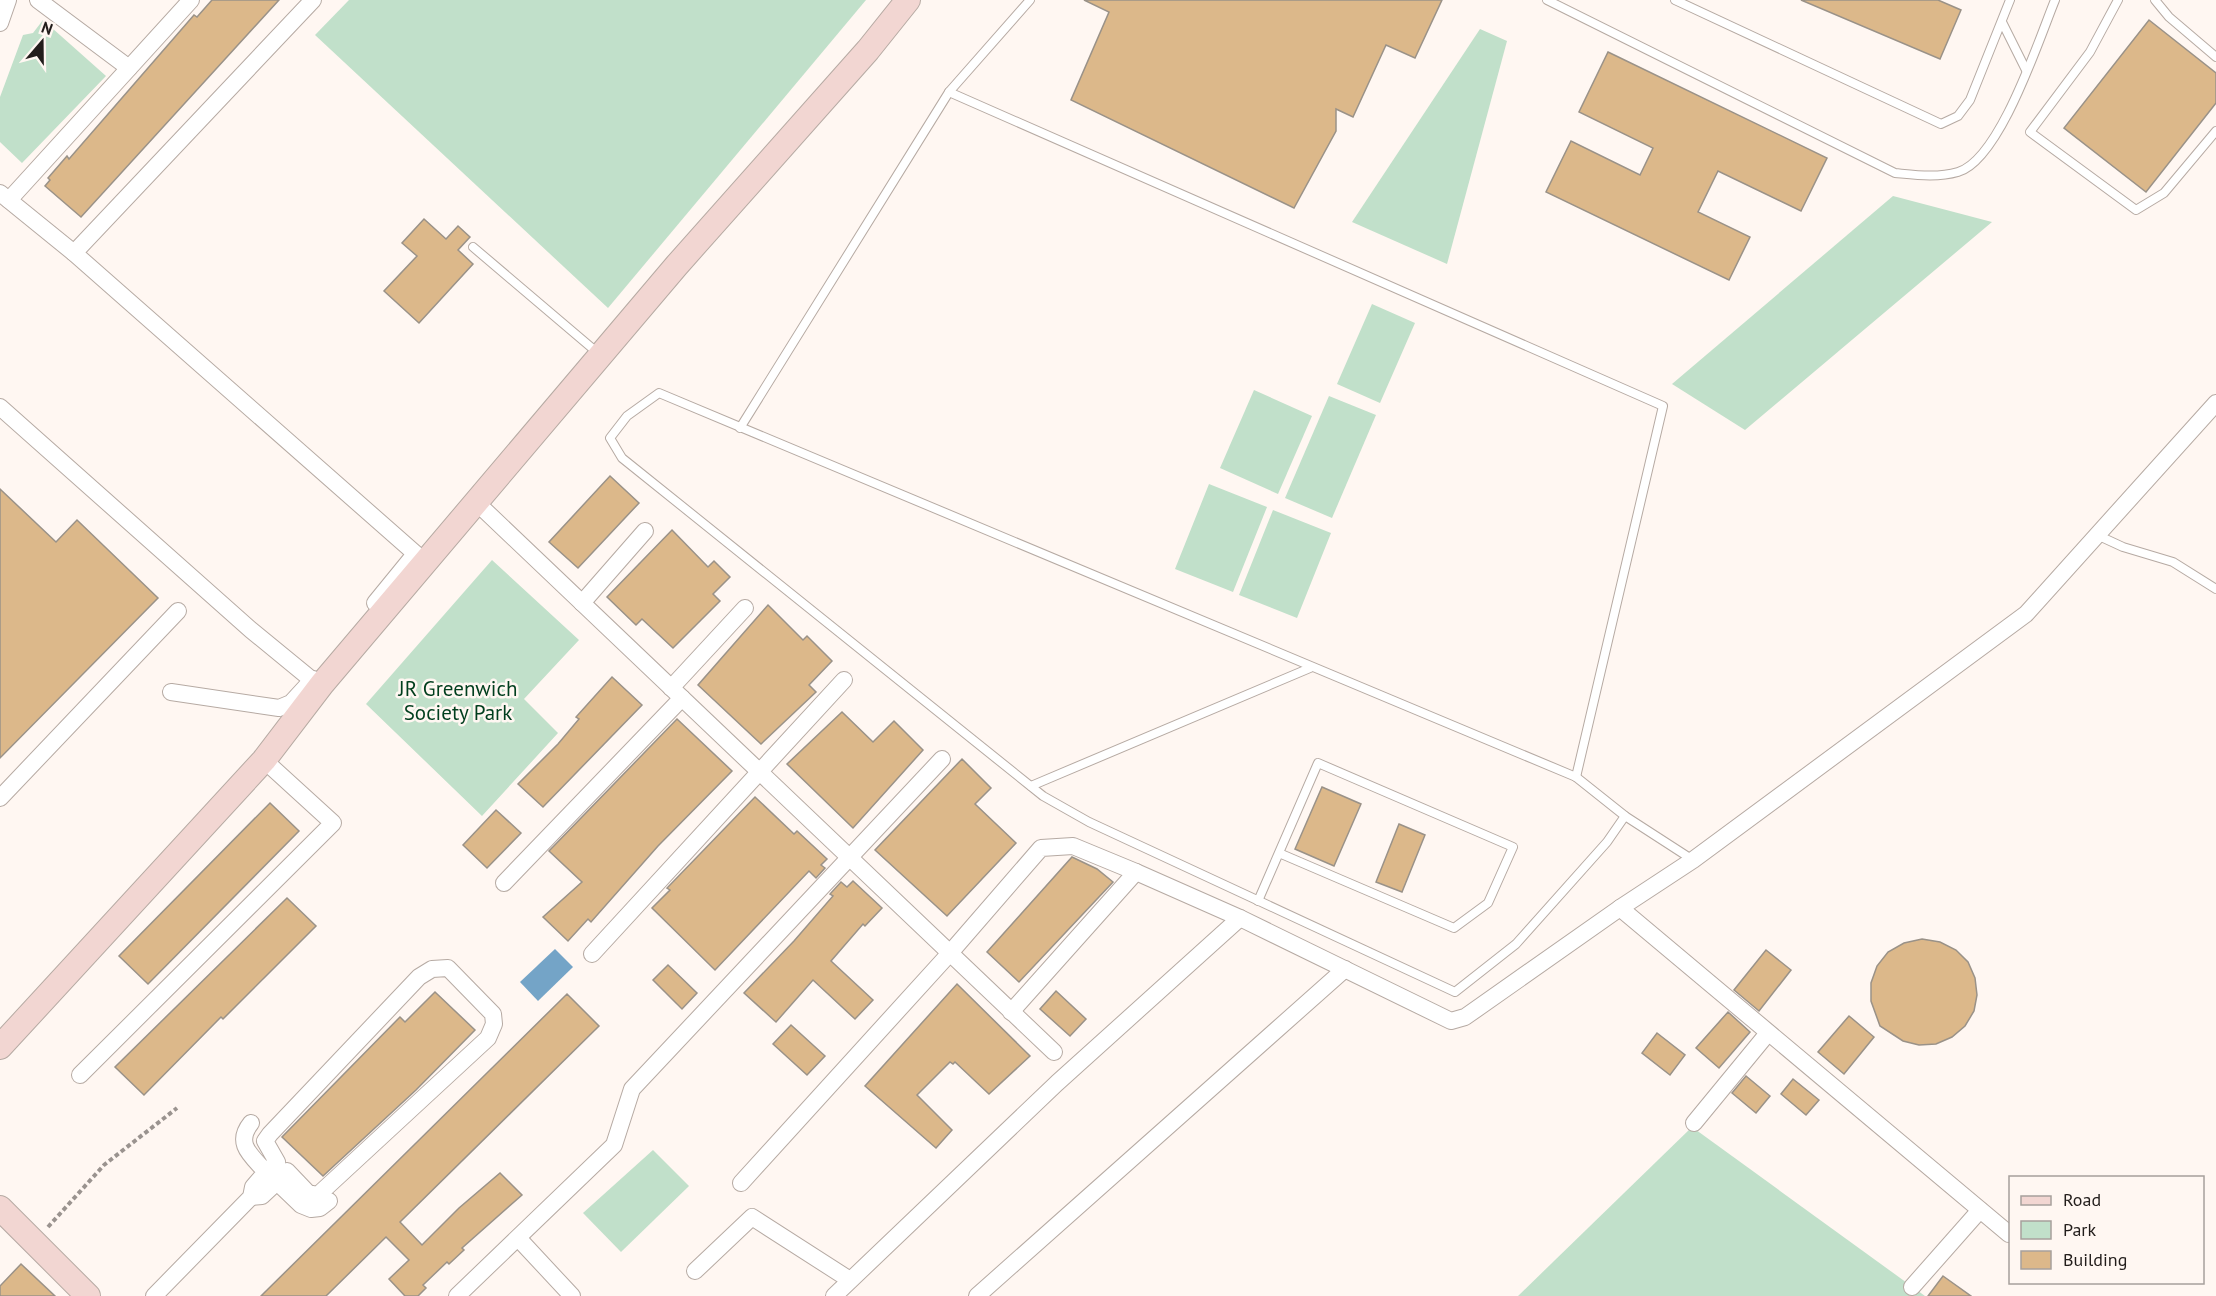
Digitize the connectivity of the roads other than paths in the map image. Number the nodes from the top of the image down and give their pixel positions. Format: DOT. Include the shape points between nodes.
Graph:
graph roads {
  1 [pos="8,0"];
  2 [pos="38,0"];
  3 [pos="191,0"];
  4 [pos="313,0"];
  5 [pos="908,0"];
  6 [pos="1030,0"];
  7 [pos="1547,0"];
  8 [pos="1675,0"];
  9 [pos="2010,0"];
  10 [pos="2055,0"];
  11 [pos="2118,0"];
  12 [pos="2155,0"];
  13 [pos="2002,22"];
  14 [pos="0,23"];
  15 [pos="2216,57"];
  16 [pos="129,68"];
  17 [pos="2026,70"];
  18 [pos="949,92"];
  19 [pos="2216,131"];
  20 [pos="4,196"];
  21 [pos="473,247"];
  22 [pos="74,253"];
  23 [pos="601,355"];
  24 [pos="2216,403"];
  25 [pos="0,407"];
  26 [pos="740,428"];
  27 [pos="476,502"];
  28 [pos="645,531"];
  29 [pos="2097,535"];
  30 [pos="420,558"];
  31 [pos="2216,589"];
  32 [pos="582,603"];
  33 [pos="745,608"];
  34 [pos="178,611"];
  35 [pos="1310,668"];
  36 [pos="312,680"];
  37 [pos="844,680"];
  38 [pos="171,692"];
  39 [pos="676,693"];
  40 [pos="942,759"];
  41 [pos="264,760"];
  42 [pos="760,772"];
  43 [pos="1576,777"];
  44 [pos="1031,786"];
  45 [pos="0,798"];
  46 [pos="1626,816"];
  47 [pos="1279,853"];
  48 [pos="849,858"];
  49 [pos="1693,860"];
  50 [pos="1136,872"];
  51 [pos="504,883"];
  52 [pos="1258,901"];
  53 [pos="1620,908"];
  54 [pos="1240,918"];
  55 [pos="950,953"];
  56 [pos="592,954"];
  57 [pos="1344,969"];
  58 [pos="1011,1012"];
  59 [pos="1768,1033"];
  60 [pos="0,1047"];
  61 [pos="1054,1052"];
  62 [pos="81,1075"];
  63 [pos="250,1123"];
  64 [pos="1694,1123"];
  65 [pos="277,1172"];
  66 [pos="741,1183"];
  67 [pos="328,1201"];
  68 [pos="0,1208"];
  69 [pos="1980,1210"];
  70 [pos="2008,1234"];
  71 [pos="518,1238"];
  72 [pos="695,1271"];
  73 [pos="850,1280"];
  74 [pos="1912,1287"];
  75 [pos="88,1296"];
  76 [pos="153,1296"];
  77 [pos="457,1296"];
  78 [pos="572,1296"];
  79 [pos="834,1296"];
  80 [pos="976,1296"];
  1 -- 14 [label="street"];
  2 -- 16 [label="street"];
  3 -- 16 [label="street"];
  4 -- 22 [label="street"];
  5 -- 23 [label="street"];
  6 -- 18 [label="lane"];
  7 -- 17 [label="lane" via="1895,173 1930,177 1961,172 1986,151 2002,127"];
  8 -- 13 [label="lane" via="1941,124 1958,116 1970,100"];
  9 -- 13 [label="lane"];
  10 -- 17 [label="lane"];
  11 -- 19 [label="lane" via="2090,52 2030,132 2136,210 2164,193"];
  12 -- 15 [label="lane"];
  13 -- 17 [label="lane"];
  16 -- 20 [label="street"];
  18 -- 26 [label="lane"];
  18 -- 43 [label="lane" via="1663,406"];
  20 -- 22 [label="street"];
  21 -- 23 [label="lane"];
  22 -- 30 [label="street"];
  23 -- 27 [label="street"];
  24 -- 29 [label="street"];
  25 -- 36 [label="street"];
  26 -- 35 [label="lane"];
  26 -- 44 [label="lane" via="660,393 627,416 610,438 622,458"];
  27 -- 30 [label="street"];
  27 -- 32 [label="street"];
  28 -- 32 [label="street"];
  29 -- 31 [label="lane" via="2173,562"];
  29 -- 49 [label="street" via="2026,614"];
  30 -- 36 [label="street"];
  30 -- 41 [label="street"];
  32 -- 39 [label="street"];
  33 -- 39 [label="street"];
  34 -- 45 [label="street"];
  35 -- 43 [label="lane"];
  35 -- 44 [label="lane"];
  36 -- 38 [label="street" via="291,704 279,708"];
  37 -- 42 [label="street"];
  39 -- 42 [label="street"];
  39 -- 51 [label="street"];
  40 -- 48 [label="street"];
  41 -- 60 [label="street"];
  41 -- 62 [label="street" via="333,823"];
  42 -- 48 [label="street"];
  42 -- 56 [label="street"];
  43 -- 46 [label="lane"];
  44 -- 52 [label="lane" via="1089,822"];
  46 -- 49 [label="lane"];
  46 -- 52 [label="lane" via="1516,944 1455,992"];
  47 -- 47 [label="lane" via="1318,763 1513,847 1488,903 1454,928"];
  47 -- 52 [label="lane"];
  48 -- 55 [label="street"];
  48 -- 71 [label="street" via="632,1089 614,1145"];
  49 -- 53 [label="street"];
  50 -- 54 [label="street"];
  50 -- 55 [label="street" via="1073,846 1041,848"];
  50 -- 58 [label="street"];
  53 -- 57 [label="street" via="1465,1017 1451,1021"];
  53 -- 59 [label="street"];
  54 -- 57 [label="street"];
  54 -- 73 [label="street" via="1057,1083"];
  55 -- 58 [label="street"];
  55 -- 66 [label="street"];
  57 -- 80 [label="street"];
  58 -- 61 [label="street"];
  59 -- 64 [label="street"];
  59 -- 69 [label="street"];
  63 -- 65 [label="street" via="242,1140 248,1152"];
  65 -- 65 [label="street" via="265,1141 270,1134 419,977 432,969 448,968 493,1014 494,1024 488,1038 318,1195 308,1193"];
  65 -- 67 [label="street" via="300,1205 320,1208"];
  65 -- 76 [label="street" via="262,1196 252,1197"];
  68 -- 75 [label="street"];
  69 -- 70 [label="street"];
  69 -- 74 [label="street"];
  71 -- 77 [label="street"];
  71 -- 78 [label="street"];
  72 -- 73 [label="street" via="752,1217"];
  73 -- 79 [label="street"];
}
